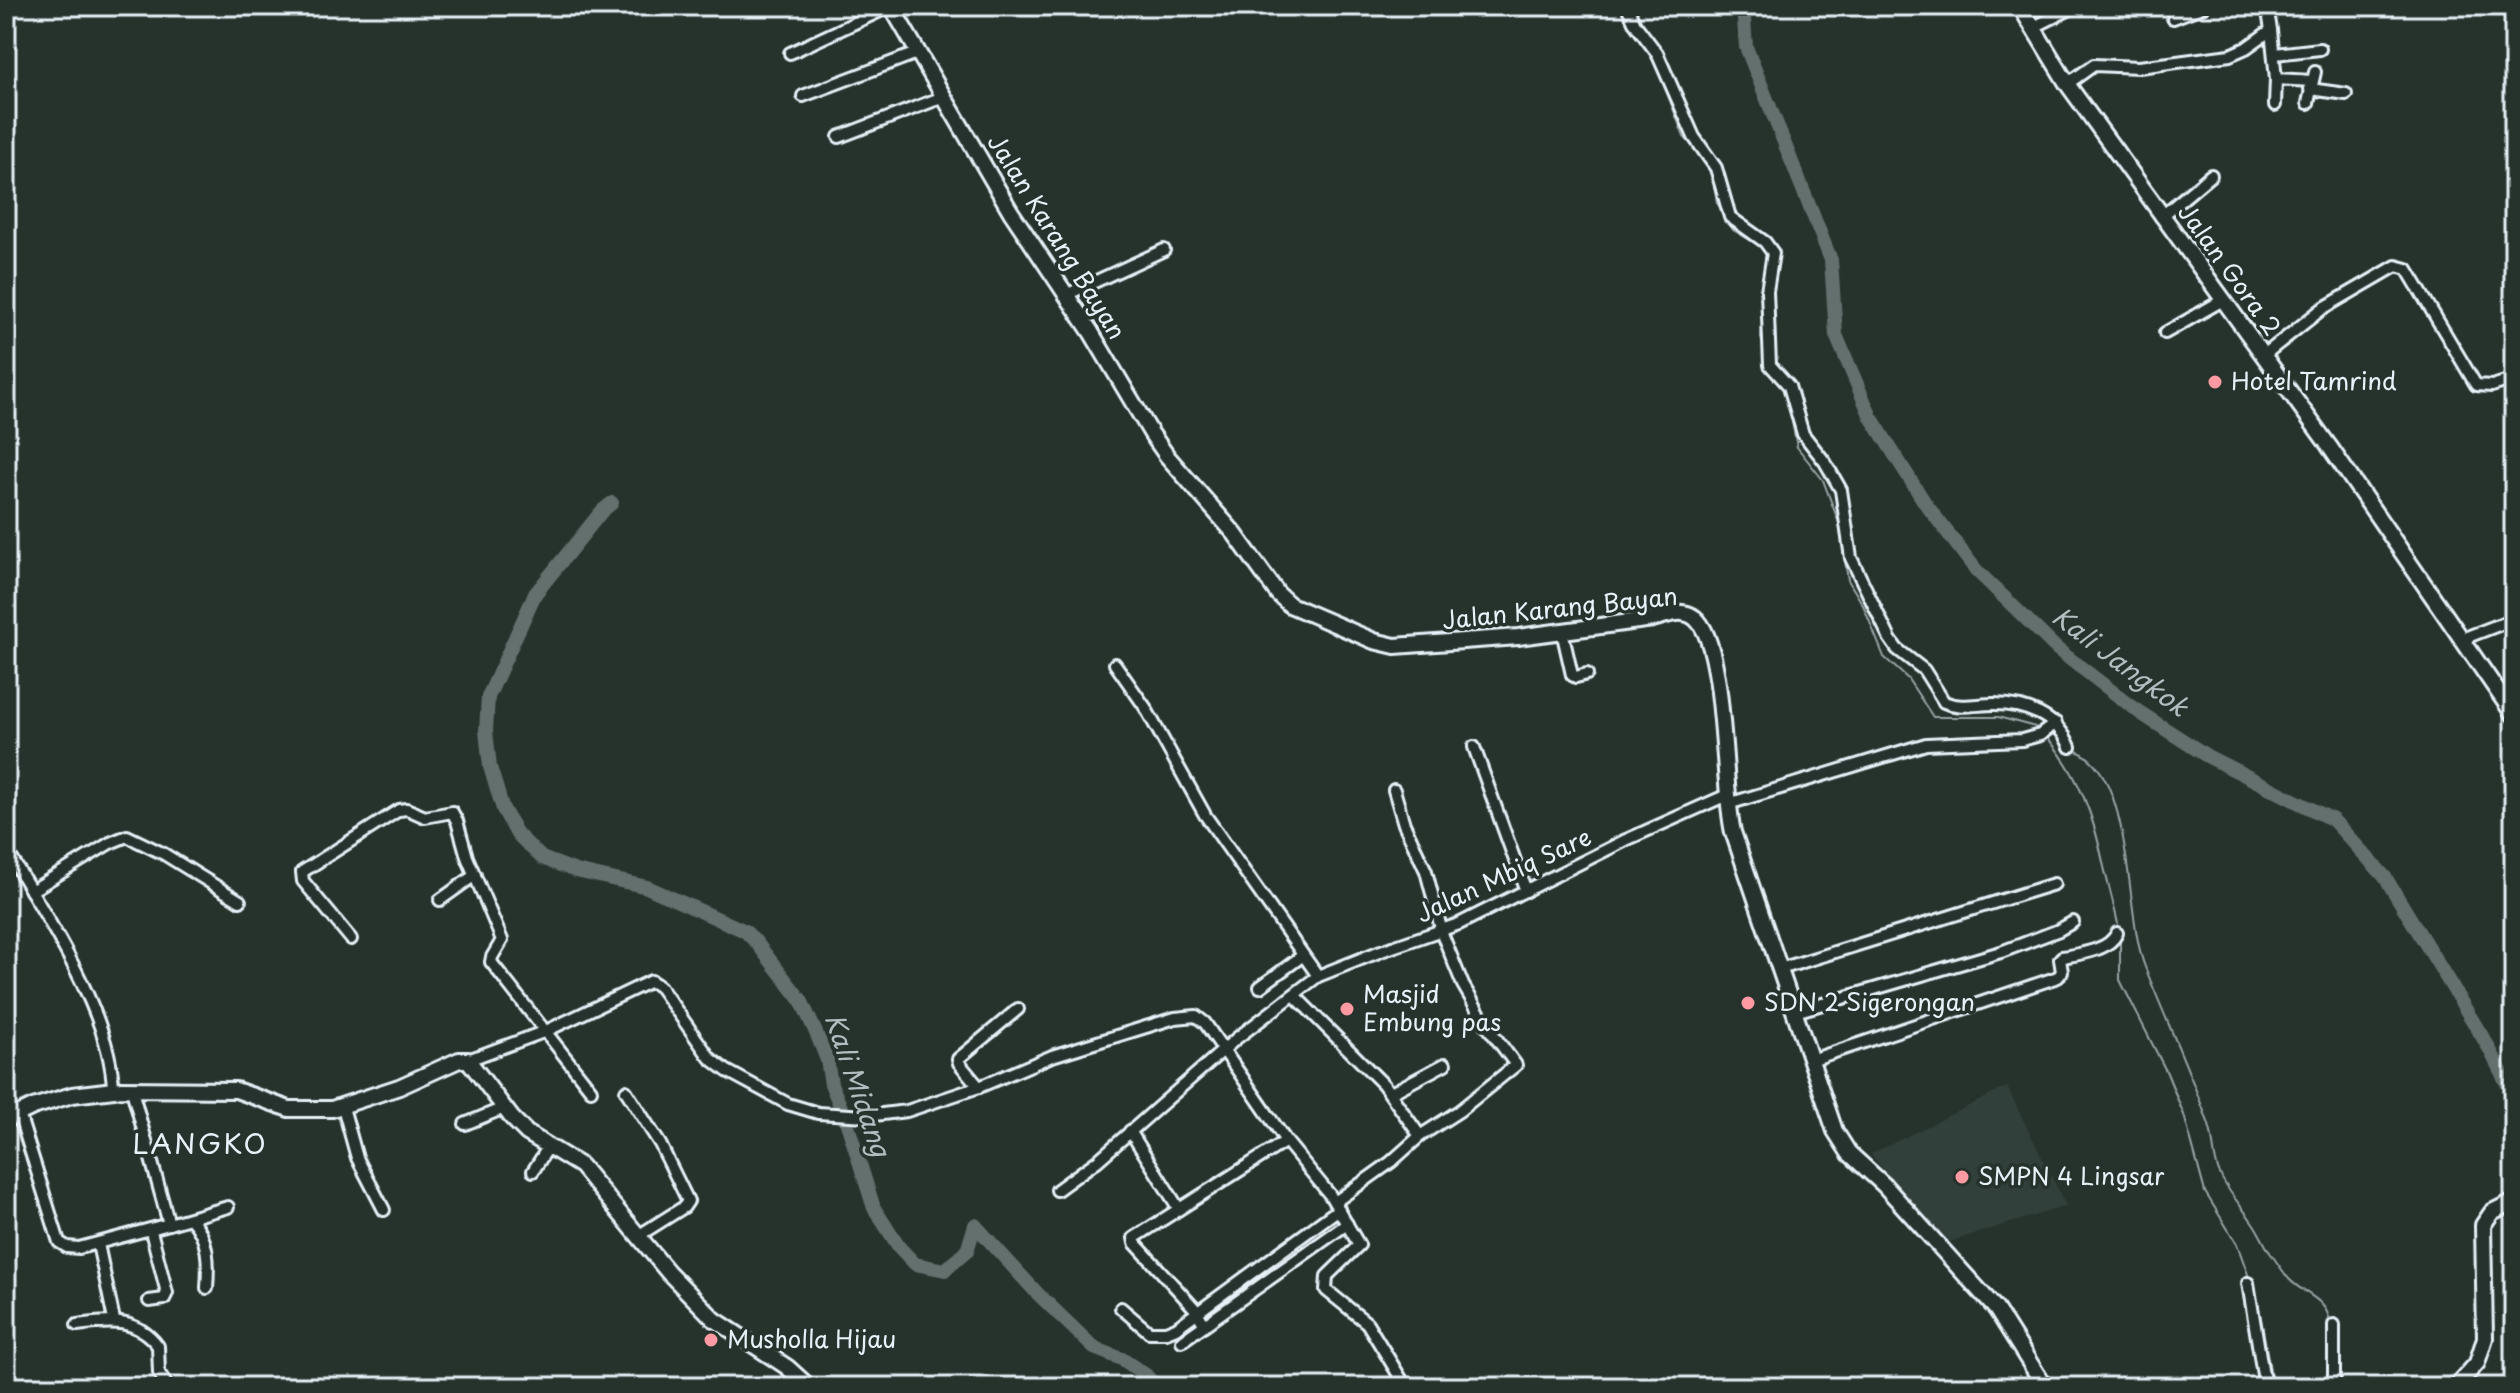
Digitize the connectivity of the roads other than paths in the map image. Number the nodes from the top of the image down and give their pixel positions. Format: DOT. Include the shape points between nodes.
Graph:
graph roads {
  1 [pos="894,6"];
  2 [pos="1627,6"];
  3 [pos="2020,6"];
  4 [pos="2076,6"];
  5 [pos="2204,6"];
  6 [pos="2267,6"];
  7 [pos="2173,18"];
  8 [pos="2032,28"];
  9 [pos="2271,30"];
  10 [pos="2320,49"];
  11 [pos="790,53"];
  12 [pos="917,53"];
  13 [pos="2275,54"];
  14 [pos="2064,79"];
  15 [pos="2276,79"];
  16 [pos="2312,81"];
  17 [pos="2346,94"];
  18 [pos="803,96"];
  19 [pos="943,97"];
  20 [pos="2308,103"];
  21 [pos="2275,105"];
  22 [pos="839,137"];
  23 [pos="2211,175"];
  24 [pos="2161,217"];
  25 [pos="1164,250"];
  26 [pos="1066,295"];
  27 [pos="2223,300"];
  28 [pos="2165,333"];
  29 [pos="2264,355"];
  30 [pos="2514,379"];
  31 [pos="2514,619"];
  32 [pos="1562,631"];
  33 [pos="2462,639"];
  34 [pos="1115,664"];
  35 [pos="1587,674"];
  36 [pos="2514,715"];
  37 [pos="2055,725"];
  38 [pos="1474,747"];
  39 [pos="2070,747"];
  40 [pos="1394,790"];
  41 [pos="1727,800"];
  42 [pos="6,849"];
  43 [pos="475,875"];
  44 [pos="2054,884"];
  45 [pos="31,891"];
  46 [pos="1526,891"];
  47 [pos="440,900"];
  48 [pos="240,901"];
  49 [pos="2073,922"];
  50 [pos="1442,930"];
  51 [pos="2117,933"];
  52 [pos="351,939"];
  53 [pos="1302,956"];
  54 [pos="1780,969"];
  55 [pos="1318,976"];
  56 [pos="1260,987"];
  57 [pos="1295,996"];
  58 [pos="1018,1009"];
  59 [pos="1795,1012"];
  60 [pos="546,1031"];
  61 [pos="1223,1050"];
  62 [pos="468,1060"];
  63 [pos="1811,1060"];
  64 [pos="1445,1064"];
  65 [pos="979,1087"];
  66 [pos="113,1090"];
  67 [pos="132,1090"];
  68 [pos="591,1090"];
  69 [pos="626,1091"];
  70 [pos="1391,1093"];
  71 [pos="343,1107"];
  72 [pos="504,1108"];
  73 [pos="12,1117"];
  74 [pos="465,1124"];
  75 [pos="1130,1131"];
  76 [pos="1420,1136"];
  77 [pos="1286,1141"];
  78 [pos="549,1146"];
  79 [pos="533,1171"];
  80 [pos="1057,1190"];
  81 [pos="2514,1201"];
  82 [pos="1337,1206"];
  83 [pos="228,1207"];
  84 [pos="1179,1209"];
  85 [pos="384,1210"];
  86 [pos="191,1219"];
  87 [pos="169,1224"];
  88 [pos="1347,1224"];
  89 [pos="151,1231"];
  90 [pos="638,1236"];
  91 [pos="98,1244"];
  92 [pos="2248,1283"];
  93 [pos="207,1288"];
  94 [pos="149,1301"];
  95 [pos="1121,1308"];
  96 [pos="1197,1312"];
  97 [pos="114,1320"];
  98 [pos="1204,1324"];
  99 [pos="77,1325"];
  100 [pos="2334,1325"];
  101 [pos="1182,1341"];
  102 [pos="803,1383"];
  103 [pos="168,1387"];
  104 [pos="786,1387"];
  105 [pos="1406,1387"];
  106 [pos="2045,1387"];
  107 [pos="2265,1387"];
  108 [pos="2334,1387"];
  109 [pos="2456,1387"];
  1 -- 11 [label="street"];
  1 -- 12 [label="street, Jalan Karang Bayan"];
  2 -- 37 [label="street" via="1657,53 1694,137 1716,168 1730,217 1773,253 1767,291 1770,365 1789,386 1803,434 1837,480 1851,558 1892,643 1924,670 1944,702 2014,706"];
  3 -- 8 [label="street, Jalan Gora 2"];
  4 -- 8 [label="street"];
  5 -- 7 [label="street"];
  6 -- 9 [label="street"];
  8 -- 14 [label="street, Jalan Gora 2"];
  9 -- 13 [label="street"];
  9 -- 14 [label="street" via="2230,55 2139,67 2094,65 2073,80"];
  10 -- 13 [label="street"];
  12 -- 18 [label="street"];
  12 -- 19 [label="street, Jalan Karang Bayan"];
  13 -- 15 [label="street"];
  14 -- 24 [label="street, Jalan Gora 2"];
  15 -- 16 [label="street"];
  15 -- 21 [label="street"];
  16 -- 17 [label="street"];
  16 -- 20 [label="street"];
  19 -- 22 [label="street"];
  19 -- 26 [label="street, Jalan Karang Bayan"];
  23 -- 24 [label="street"];
  24 -- 27 [label="street, Jalan Gora 2"];
  25 -- 26 [label="street"];
  26 -- 32 [label="street, Jalan Karang Bayan" via="1161,449 1290,605 1395,646"];
  27 -- 28 [label="street"];
  27 -- 29 [label="street, Jalan Gora 2"];
  29 -- 30 [label="street" via="2322,309 2396,266 2407,269 2476,385"];
  29 -- 33 [label="street, Jalan Gora 2"];
  31 -- 33 [label="street"];
  32 -- 35 [label="street" via="1572,675"];
  32 -- 41 [label="street, Jalan Karang Bayan" via="1675,613 1696,619 1717,679"];
  33 -- 36 [label="street, Jalan Gora 2"];
  34 -- 53 [label="street" via="1205,815"];
  37 -- 39 [label="street"];
  37 -- 41 [label="street, Jalan Mbiq Sare" via="2022,740 1926,744"];
  38 -- 46 [label="street"];
  40 -- 50 [label="street"];
  41 -- 46 [label="street, Jalan Mbiq Sare" via="1649,829"];
  41 -- 54 [label="street, Jalan Karang Bayan" via="1746,874"];
  42 -- 45 [label="street"];
  43 -- 47 [label="street"];
  43 -- 52 [label="street" via="452,812 425,817 403,808 388,814 302,872 303,881"];
  43 -- 60 [label="street" via="502,940 491,962"];
  44 -- 54 [label="street"];
  45 -- 48 [label="street" via="127,836"];
  45 -- 66 [label="street" via="90,1004 110,1061"];
  46 -- 50 [label="street, Jalan Mbiq Sare"];
  49 -- 59 [label="street" via="2001,952"];
  50 -- 55 [label="street, Jalan Mbiq Sare"];
  50 -- 76 [label="street" via="1470,999 1516,1065"];
  51 -- 63 [label="street" via="2107,944 2062,957 2058,977"];
  53 -- 55 [label="street"];
  53 -- 56 [label="street"];
  54 -- 59 [label="street, Jalan Karang Bayan"];
  55 -- 57 [label="street, Jalan Mbiq Sare"];
  57 -- 61 [label="street, Jalan Mbiq Sare"];
  57 -- 70 [label="street"];
  58 -- 65 [label="street" via="958,1059"];
  59 -- 63 [label="street, Jalan Karang Bayan"];
  60 -- 62 [label="street"];
  60 -- 65 [label="street" via="651,981 703,1051 727,1071 806,1111 866,1116 907,1111"];
  60 -- 68 [label="street"];
  61 -- 65 [label="street" via="1202,1019 1189,1015 1052,1056"];
  61 -- 75 [label="street, Jalan Mbiq Sare"];
  61 -- 77 [label="street"];
  62 -- 71 [label="street"];
  62 -- 72 [label="street"];
  63 -- 106 [label="street, Jalan Karang Bayan" via="1843,1145 1996,1309"];
  64 -- 70 [label="street"];
  66 -- 67 [label="street"];
  66 -- 73 [label="street" via="72,1095"];
  67 -- 71 [label="street" via="236,1090 289,1109"];
  67 -- 87 [label="street"];
  69 -- 90 [label="street" via="688,1201"];
  70 -- 76 [label="street"];
  71 -- 85 [label="street" via="357,1158"];
  72 -- 74 [label="street"];
  72 -- 78 [label="street" via="522,1129"];
  73 -- 91 [label="street" via="59,1242 72,1249"];
  75 -- 80 [label="street, Jalan Mbiq Sare"];
  75 -- 84 [label="street"];
  76 -- 82 [label="street"];
  77 -- 82 [label="street"];
  77 -- 84 [label="street"];
  78 -- 79 [label="street"];
  78 -- 90 [label="street" via="581,1166"];
  81 -- 109 [label="street" via="2492,1212 2484,1223 2485,1338 2477,1363"];
  82 -- 88 [label="street"];
  82 -- 96 [label="street"];
  83 -- 86 [label="street"];
  84 -- 96 [label="street" via="1133,1240"];
  86 -- 87 [label="street"];
  86 -- 93 [label="street" via="206,1247"];
  87 -- 89 [label="street"];
  88 -- 98 [label="street"];
  88 -- 105 [label="street" via="1359,1246 1327,1276 1326,1290 1367,1323"];
  89 -- 91 [label="street"];
  89 -- 94 [label="street" via="167,1293 164,1299"];
  90 -- 102 [label="street" via="714,1319"];
  91 -- 97 [label="street"];
  92 -- 107 [label="street"];
  95 -- 96 [label="street" via="1154,1333 1176,1328"];
  96 -- 98 [label="street"];
  97 -- 99 [label="street"];
  97 -- 103 [label="street" via="154,1340 160,1352 159,1373"];
  98 -- 101 [label="street"];
  100 -- 108 [label="street"];
  102 -- 104 [label="street"];
}
